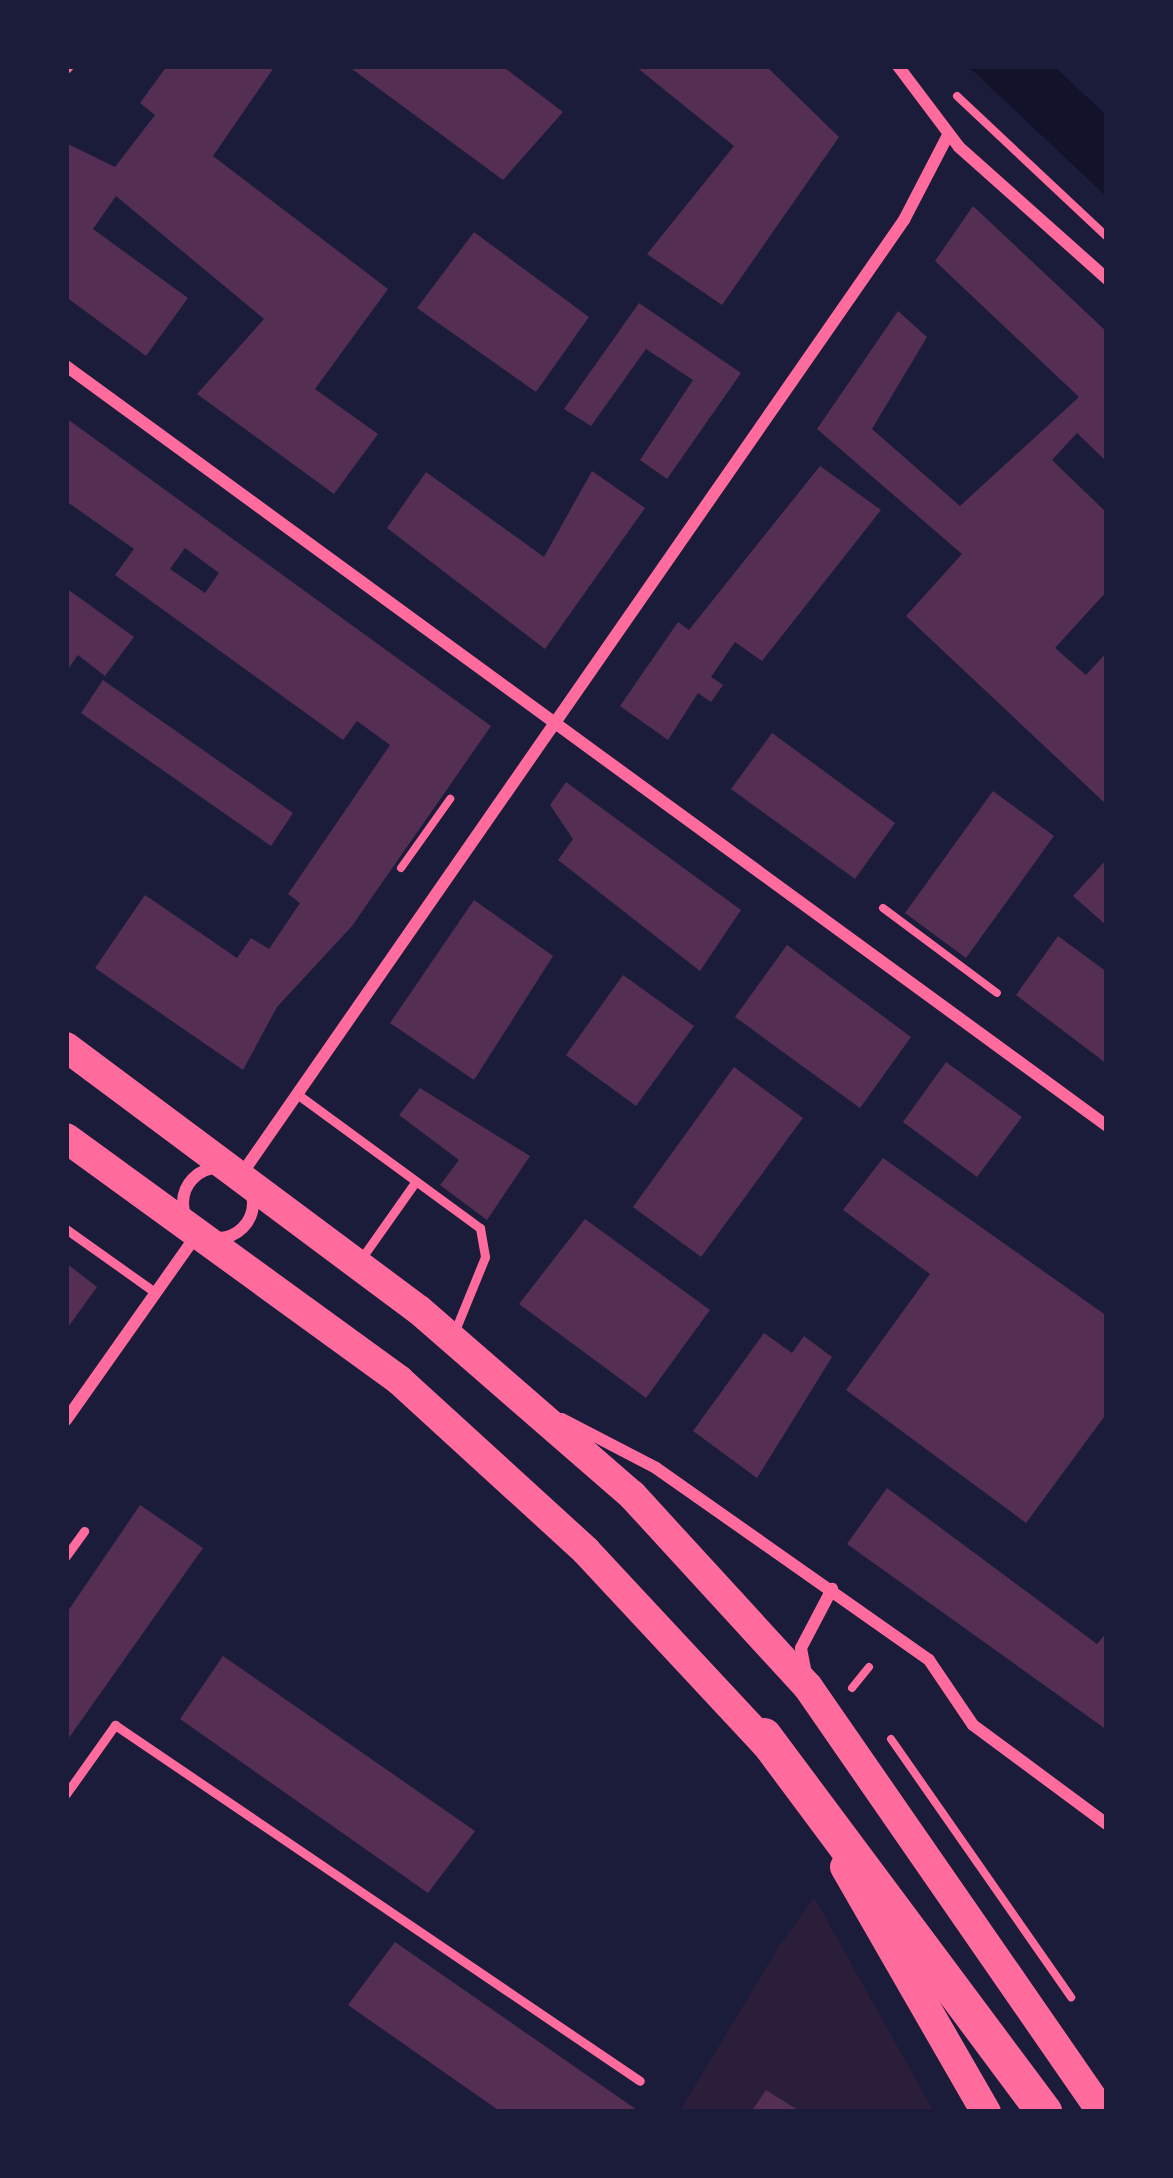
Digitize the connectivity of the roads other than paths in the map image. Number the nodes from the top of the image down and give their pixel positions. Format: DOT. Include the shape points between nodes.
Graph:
graph roads {
  1 [pos="898,66"];
  2 [pos="948,135"];
  3 [pos="1107,279"];
  4 [pos="66,366"];
  5 [pos="555,723"];
  6 [pos="66,1047"];
  7 [pos="297,1094"];
  8 [pos="1107,1126"];
  9 [pos="66,1138"];
  10 [pos="240,1175"];
  11 [pos="416,1181"];
  12 [pos="66,1229"];
  13 [pos="198,1233"];
  14 [pos="358,1264"];
  15 [pos="156,1293"];
  16 [pos="452,1338"];
  17 [pos="545,1411"];
  18 [pos="66,1420"];
  19 [pos="84,1531"];
  20 [pos="66,1556"];
  21 [pos="832,1589"];
  22 [pos="808,1687"];
  23 [pos="764,1736"];
  24 [pos="66,1794"];
  25 [pos="1107,1824"];
  26 [pos="640,2081"];
  27 [pos="986,2112"];
  28 [pos="1044,2112"];
  29 [pos="1102,2112"];
  1 -- 2 [label="street"];
  2 -- 3 [label="street"];
  2 -- 5 [label="street" via="904,220"];
  4 -- 5 [label="street"];
  5 -- 7 [label="street"];
  5 -- 8 [label="street"];
  6 -- 10 [label="main road"];
  7 -- 10 [label="street"];
  7 -- 11 [label="lane"];
  9 -- 13 [label="main road"];
  10 -- 13 [label="street" via="254,1198 247,1224 228,1237"];
  10 -- 13 [label="street" via="213,1168 190,1180 182,1204"];
  10 -- 14 [label="main road"];
  11 -- 14 [label="lane"];
  11 -- 16 [label="lane" via="480,1228 485,1257"];
  12 -- 15 [label="lane"];
  13 -- 15 [label="street"];
  13 -- 23 [label="main road" via="399,1380"];
  14 -- 16 [label="main road"];
  15 -- 18 [label="street"];
  16 -- 17 [label="main road"];
  17 -- 21 [label="street" via="656,1468"];
  17 -- 22 [label="main road"];
  19 -- 20 [label="lane"];
  21 -- 22 [label="street" via="801,1648"];
  21 -- 25 [label="street" via="928,1660 973,1725"];
  22 -- 29 [label="main road"];
  23 -- 27 [label="main road"];
  23 -- 28 [label="highway"];
  24 -- 26 [label="lane" via="115,1724"];
}
